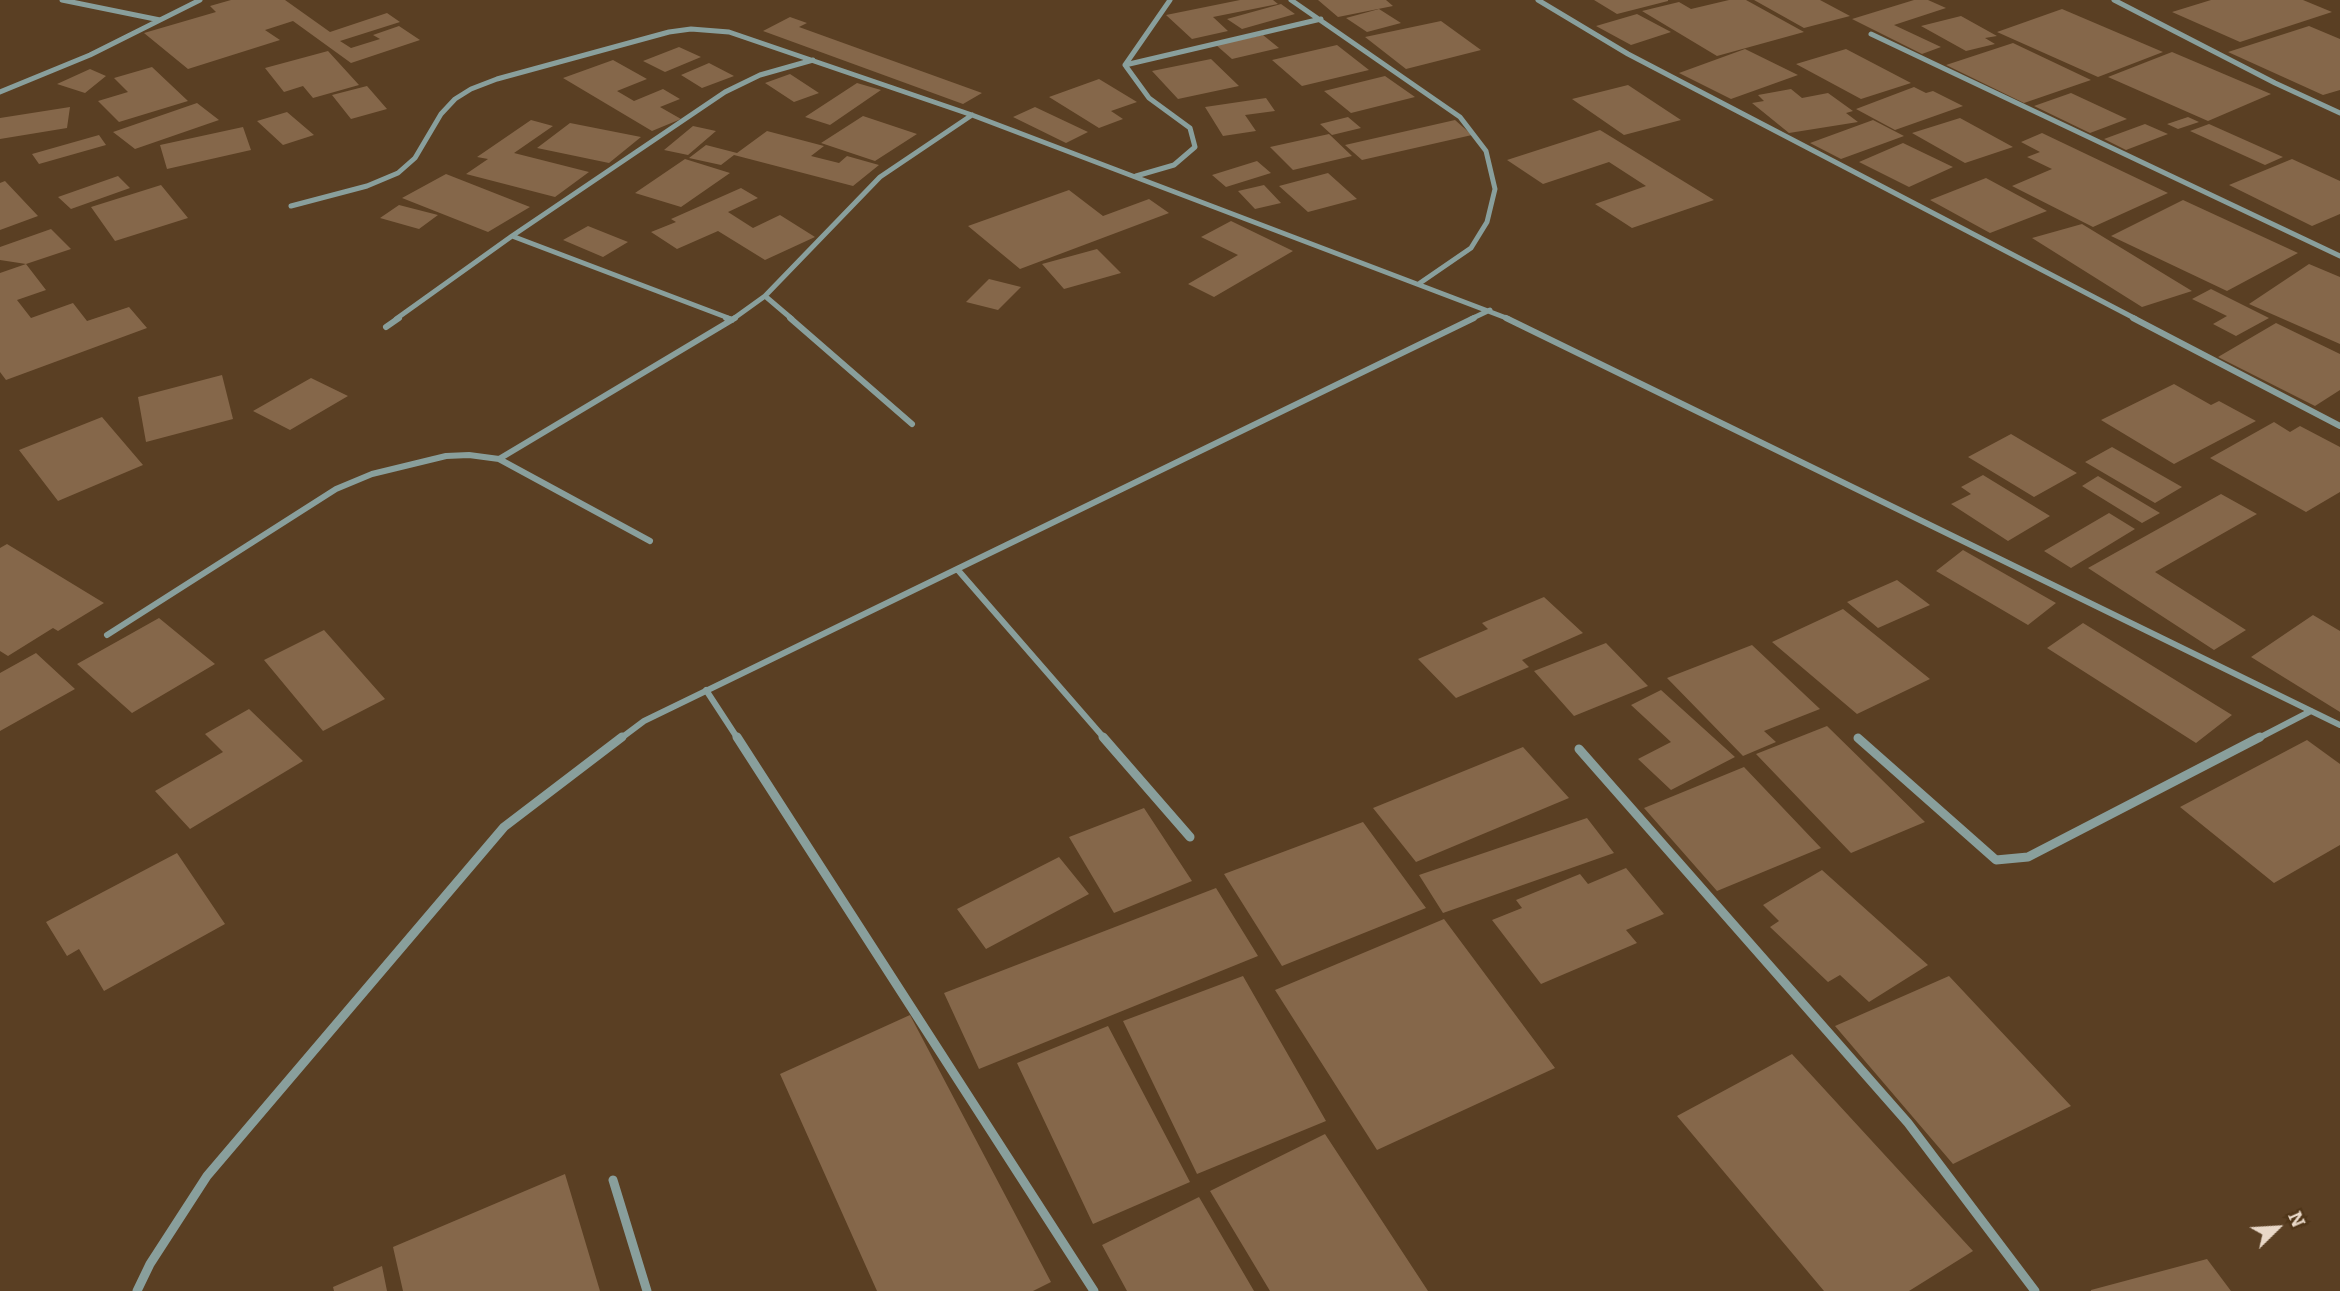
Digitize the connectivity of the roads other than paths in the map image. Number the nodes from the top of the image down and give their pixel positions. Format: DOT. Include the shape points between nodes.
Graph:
graph roads {
  1 [pos="62,0"];
  2 [pos="200,0"];
  3 [pos="1170,0"];
  4 [pos="1291,0"];
  5 [pos="1538,0"];
  6 [pos="2115,0"];
  7 [pos="1321,19"];
  8 [pos="161,20"];
  9 [pos="1871,34"];
  10 [pos="813,60"];
  11 [pos="1125,65"];
  12 [pos="0,92"];
  13 [pos="2340,113"];
  14 [pos="972,115"];
  15 [pos="1134,176"];
  16 [pos="291,206"];
  17 [pos="512,236"];
  18 [pos="2340,256"];
  19 [pos="1420,283"];
  20 [pos="765,296"];
  21 [pos="1490,310"];
  22 [pos="732,320"];
  23 [pos="386,327"];
  24 [pos="912,424"];
  25 [pos="2340,426"];
  26 [pos="499,459"];
  27 [pos="649,541"];
  28 [pos="957,569"];
  29 [pos="107,635"];
  30 [pos="706,690"];
  31 [pos="2311,711"];
  32 [pos="2340,725"];
  33 [pos="1858,738"];
  34 [pos="1579,749"];
  35 [pos="1190,837"];
  36 [pos="613,1180"];
  37 [pos="137,1291"];
  38 [pos="648,1291"];
  39 [pos="1094,1291"];
  40 [pos="2035,1291"];
  1 -- 8 [label="street"];
  2 -- 8 [label="street"];
  3 -- 11 [label="street"];
  4 -- 7 [label="street"];
  5 -- 25 [label="street" via="1628,54"];
  6 -- 13 [label="street"];
  7 -- 11 [label="street"];
  7 -- 19 [label="street" via="1460,117 1486,151 1495,189 1487,222 1471,248"];
  8 -- 12 [label="street"];
  9 -- 18 [label="street"];
  10 -- 14 [label="street"];
  10 -- 16 [label="street" via="720,31 691,29 644,37 471,89 440,114 415,158 398,173"];
  10 -- 17 [label="street" via="760,75 725,92"];
  11 -- 15 [label="street" via="1149,98 1189,128 1195,147 1174,165"];
  14 -- 15 [label="street"];
  14 -- 20 [label="street" via="880,177"];
  15 -- 19 [label="street"];
  17 -- 22 [label="street"];
  17 -- 23 [label="street"];
  19 -- 21 [label="street"];
  20 -- 22 [label="street"];
  20 -- 24 [label="street"];
  21 -- 28 [label="street"];
  21 -- 31 [label="street"];
  22 -- 26 [label="street"];
  26 -- 27 [label="street"];
  26 -- 29 [label="street" via="469,455 434,458 336,489"];
  28 -- 30 [label="street"];
  28 -- 35 [label="street"];
  30 -- 37 [label="street" via="644,721 503,827 207,1176"];
  30 -- 39 [label="street"];
  31 -- 32 [label="street"];
  31 -- 33 [label="street" via="2028,857 1996,860"];
  34 -- 40 [label="street" via="1908,1123"];
  36 -- 38 [label="street"];
}
